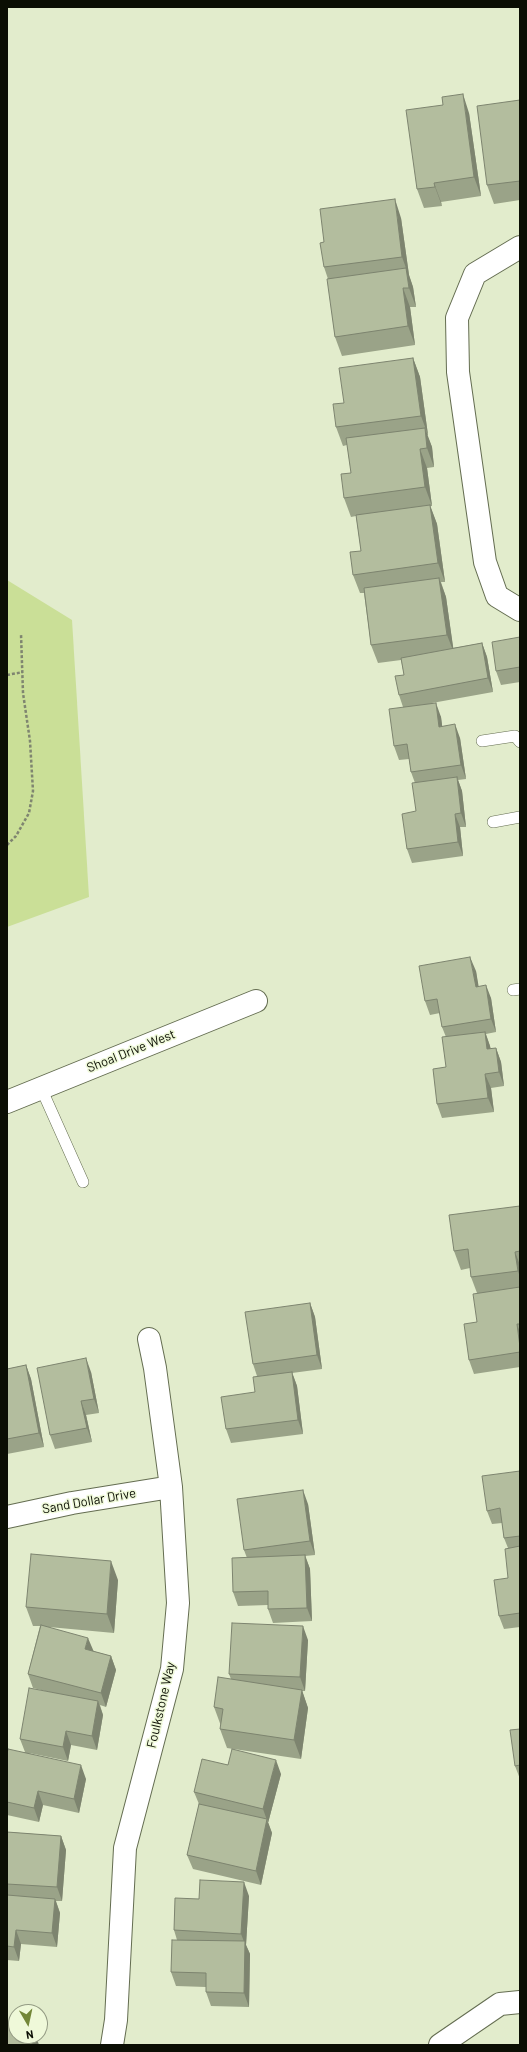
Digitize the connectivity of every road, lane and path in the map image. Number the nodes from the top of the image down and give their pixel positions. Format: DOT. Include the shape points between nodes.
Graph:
graph roads {
  1 [pos="520,247"];
  2 [pos="520,610"];
  3 [pos="21,634"];
  4 [pos="23,672"];
  5 [pos="7,675"];
  6 [pos="482,741"];
  7 [pos="520,742"];
  8 [pos="520,817"];
  9 [pos="493,822"];
  10 [pos="7,845"];
  11 [pos="256,1001"];
  12 [pos="41,1088"];
  13 [pos="7,1102"];
  14 [pos="83,1182"];
  15 [pos="149,1339"];
  16 [pos="171,1487"];
  17 [pos="7,1517"];
  18 [pos="520,2002"];
  19 [pos="112,2045"];
  20 [pos="440,2045"];
  1 -- 2 [label="street" via="475,274 457,318 458,372 485,562 497,596"];
  3 -- 4 [label="path"];
  4 -- 5 [label="path"];
  4 -- 10 [label="path" via="33,791 29,814 16,836"];
  6 -- 7 [label="lane" via="515,736"];
  8 -- 9 [label="lane"];
  11 -- 12 [label="street, Shoal Drive West"];
  12 -- 13 [label="street, Shoal Drive West"];
  12 -- 14 [label="lane"];
  15 -- 16 [label="street, Foulkstone Way"];
  16 -- 17 [label="street, Sand Dollar Drive" via="72,1502"];
  16 -- 19 [label="street, Foulkstone Way" via="178,1603 172,1669 125,1848 116,2020"];
  18 -- 20 [label="street" via="500,2004"];
}
